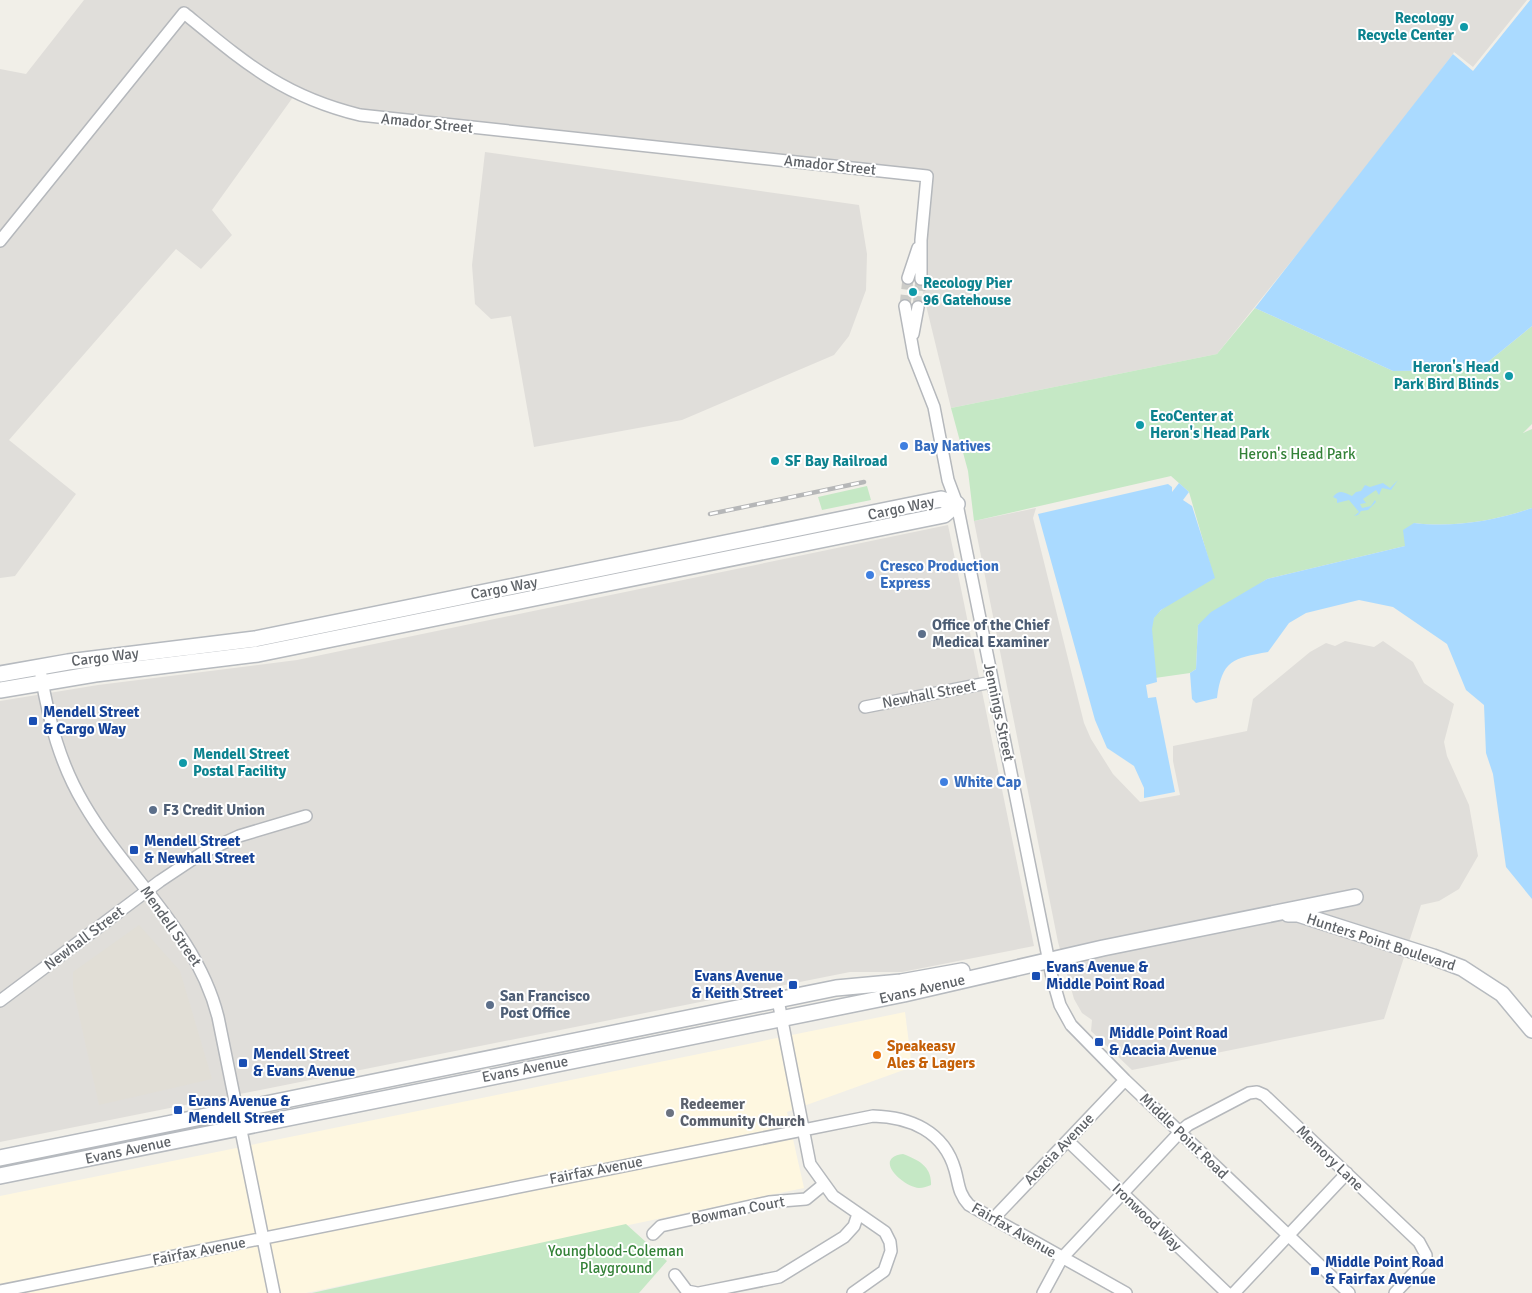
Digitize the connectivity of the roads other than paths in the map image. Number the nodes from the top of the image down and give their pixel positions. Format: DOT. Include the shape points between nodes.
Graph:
graph roads {
  1 [pos="921,240"];
  2 [pos="0,241"];
  3 [pos="908,278"];
  4 [pos="921,279"];
  5 [pos="906,306"];
  6 [pos="918,307"];
  7 [pos="912,340"];
  8 [pos="957,504"];
  9 [pos="40,666"];
  10 [pos="0,674"];
  11 [pos="42,682"];
  12 [pos="992,682"];
  13 [pos="0,690"];
  14 [pos="865,707"];
  15 [pos="306,816"];
  16 [pos="147,891"];
  17 [pos="1355,897"];
  18 [pos="1266,916"];
  19 [pos="1050,959"];
  20 [pos="778,1000"];
  21 [pos="0,1001"];
  22 [pos="782,1018"];
  23 [pos="1532,1030"];
  24 [pos="464,1064"];
  25 [pos="1125,1080"];
  26 [pos="468,1081"];
  27 [pos="367,1084"];
  28 [pos="371,1101"];
  29 [pos="237,1110"];
  30 [pos="240,1127"];
  31 [pos="804,1128"];
  32 [pos="1180,1132"];
  33 [pos="1068,1141"];
  34 [pos="0,1158"];
  35 [pos="1347,1174"];
  36 [pos="0,1176"];
  37 [pos="823,1185"];
  38 [pos="1122,1194"];
  39 [pos="858,1214"];
  40 [pos="994,1219"];
  41 [pos="653,1234"];
  42 [pos="1288,1235"];
  43 [pos="262,1238"];
  44 [pos="1062,1258"];
  45 [pos="675,1275"];
  46 [pos="0,1291"];
  47 [pos="274,1293"];
  48 [pos="698,1293"];
  49 [pos="853,1293"];
  50 [pos="1043,1293"];
  51 [pos="1126,1293"];
  52 [pos="1227,1293"];
  53 [pos="1234,1293"];
  54 [pos="1349,1293"];
  55 [pos="1396,1293"];
  1 -- 2 [label="street, Amador Street" via="927,176 360,115 312,101 269,79 184,13"];
  1 -- 3 [label="street, Amador Street"];
  1 -- 4 [label="street, Amador Street"];
  5 -- 7 [label="street"];
  6 -- 7 [label="street"];
  7 -- 8 [label="street, Jennings Street" via="914,356 934,407 948,480"];
  8 -- 9 [label="main road, Cargo Way" via="941,500 255,639"];
  8 -- 11 [label="main road, Cargo Way" via="944,515 258,654"];
  8 -- 12 [label="street, Jennings Street"];
  9 -- 10 [label="main road, Cargo Way"];
  9 -- 11 [label="street, Mendell Street"];
  11 -- 13 [label="main road, Cargo Way"];
  11 -- 16 [label="street, Mendell Street" via="56,743 76,791"];
  12 -- 14 [label="street, Newhall Street"];
  12 -- 19 [label="street, Jennings Street"];
  15 -- 16 [label="street, Newhall Street" via="220,844 184,864"];
  16 -- 21 [label="street, Newhall Street"];
  16 -- 29 [label="street, Mendell Street" via="194,956 209,985"];
  17 -- 18 [label="main road"];
  18 -- 19 [label="main road, Evans Avenue"];
  18 -- 23 [label="main road, Hunters Point Boulevard" via="1298,914 1462,968 1502,994"];
  19 -- 20 [label="main road, Evans Avenue" via="1036,956 901,982 848,986"];
  19 -- 22 [label="main road, Evans Avenue" via="904,994"];
  19 -- 25 [label="street, Middle Point Road" via="1060,1005 1071,1025"];
  20 -- 22 [label="street"];
  20 -- 24 [label="main road, Evans Avenue"];
  22 -- 26 [label="main road, Evans Avenue"];
  22 -- 31 [label="street"];
  24 -- 26 [label="main road"];
  24 -- 27 [label="main road, Evans Avenue"];
  25 -- 32 [label="street, Middle Point Road"];
  25 -- 33 [label="street, Acacia Avenue"];
  26 -- 28 [label="main road, Evans Avenue"];
  27 -- 28 [label="main road"];
  27 -- 29 [label="main road, Evans Avenue"];
  28 -- 30 [label="main road, Evans Avenue"];
  29 -- 30 [label="street, Mendell Street"];
  29 -- 34 [label="main road, Evans Avenue"];
  30 -- 36 [label="main road, Evans Avenue"];
  30 -- 43 [label="street, Mendell Street"];
  31 -- 37 [label="street" via="810,1164"];
  31 -- 40 [label="street, Fairfax Avenue" via="873,1116 911,1121 930,1132 948,1152 962,1198"];
  31 -- 43 [label="street, Fairfax Avenue"];
  32 -- 35 [label="street, Memory Lane" via="1256,1092 1264,1095"];
  32 -- 38 [label="street"];
  32 -- 42 [label="street, Middle Point Road"];
  33 -- 38 [label="street, Ironwood Way"];
  33 -- 40 [label="street, Acacia Avenue"];
  35 -- 42 [label="street"];
  35 -- 55 [label="street, Memory Lane" via="1419,1242 1426,1255 1422,1265"];
  37 -- 39 [label="street"];
  37 -- 41 [label="street, Bowman Court" via="806,1199 769,1202 661,1226"];
  38 -- 44 [label="street"];
  38 -- 52 [label="street, Ironwood Way"];
  39 -- 48 [label="street" via="854,1226 844,1238 779,1277"];
  39 -- 49 [label="street" via="885,1232 891,1251 884,1271"];
  40 -- 44 [label="street, Fairfax Avenue"];
  42 -- 53 [label="street"];
  42 -- 54 [label="street, Middle Point Road"];
  43 -- 46 [label="street, Fairfax Avenue"];
  43 -- 47 [label="street, Mendell Street"];
  44 -- 50 [label="street"];
  44 -- 51 [label="street, Fairfax Avenue"];
  45 -- 48 [label="street" via="687,1291"];
}
